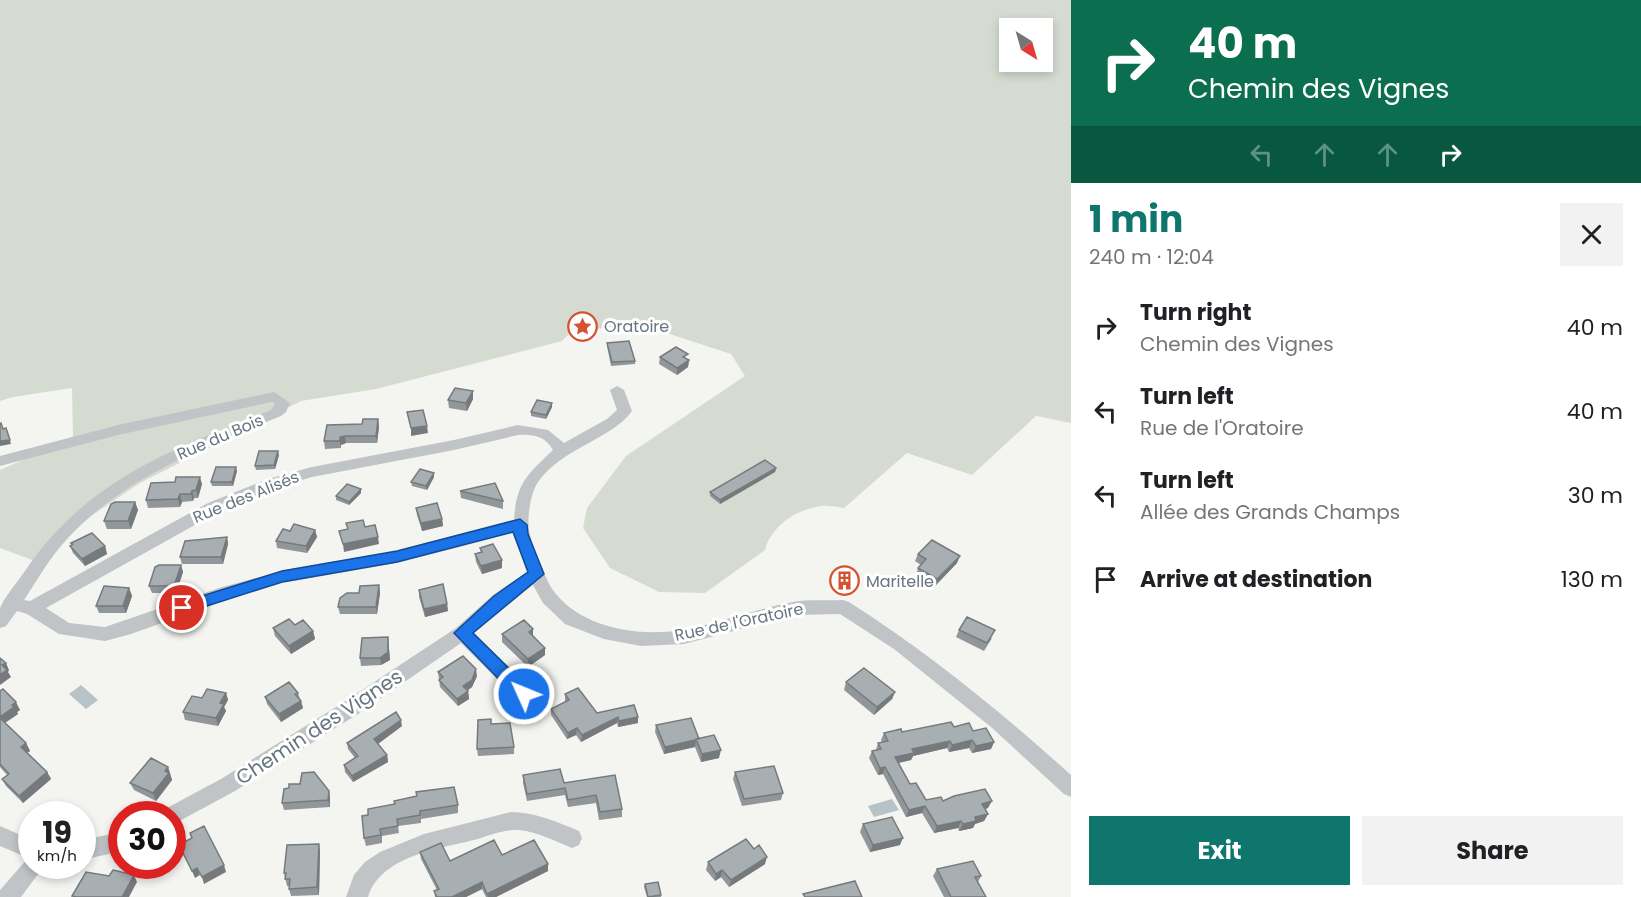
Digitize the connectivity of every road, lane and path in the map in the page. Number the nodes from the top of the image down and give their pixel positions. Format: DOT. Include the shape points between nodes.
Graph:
graph roads {
  1 [pos="617,390"];
  2 [pos="561,451"];
  3 [pos="0,461"];
  4 [pos="520,525"];
  5 [pos="537,574"];
  6 [pos="13,604"];
  7 [pos="32,608"];
  8 [pos="0,621"];
  9 [pos="462,633"];
  10 [pos="524,694"];
  11 [pos="1071,788"];
  12 [pos="186,808"];
  13 [pos="0,836"];
  14 [pos="572,838"];
  15 [pos="18,844"];
  16 [pos="23,879"];
  17 [pos="8,897"];
  18 [pos="357,897"];
  1 -- 2 [label="street, Rue de l'Oratoire" via="625,411"];
  2 -- 4 [label="street, Rue de l'Oratoire" via="531,480"];
  2 -- 7 [label="street, Rue des Alisés" via="550,436 534,429 518,430 292,477 214,507"];
  3 -- 6 [label="street, Rue du Bois" via="260,399 274,397 283,403 276,413 197,445 114,488 63,533 43,556"];
  4 -- 5 [label="street, Rue de l'Oratoire"];
  4 -- 7 [label="street" via="397,557 282,577 105,634 65,629"];
  5 -- 9 [label="street, Chemin des Vignes" via="499,600"];
  5 -- 11 [label="street, Rue de l'Oratoire" via="549,598 571,619 604,632 641,639 684,637 795,608 843,607 900,644 998,721"];
  6 -- 7 [label="street"];
  6 -- 8 [label="street, Rue du Bois"];
  9 -- 10 [label="street"];
  9 -- 12 [label="street, Chemin des Vignes" via="351,708"];
  13 -- 15 [label="street"];
  14 -- 18 [label="street" via="537,824 510,821 427,842 369,872"];
  16 -- 17 [label="street"];
}
